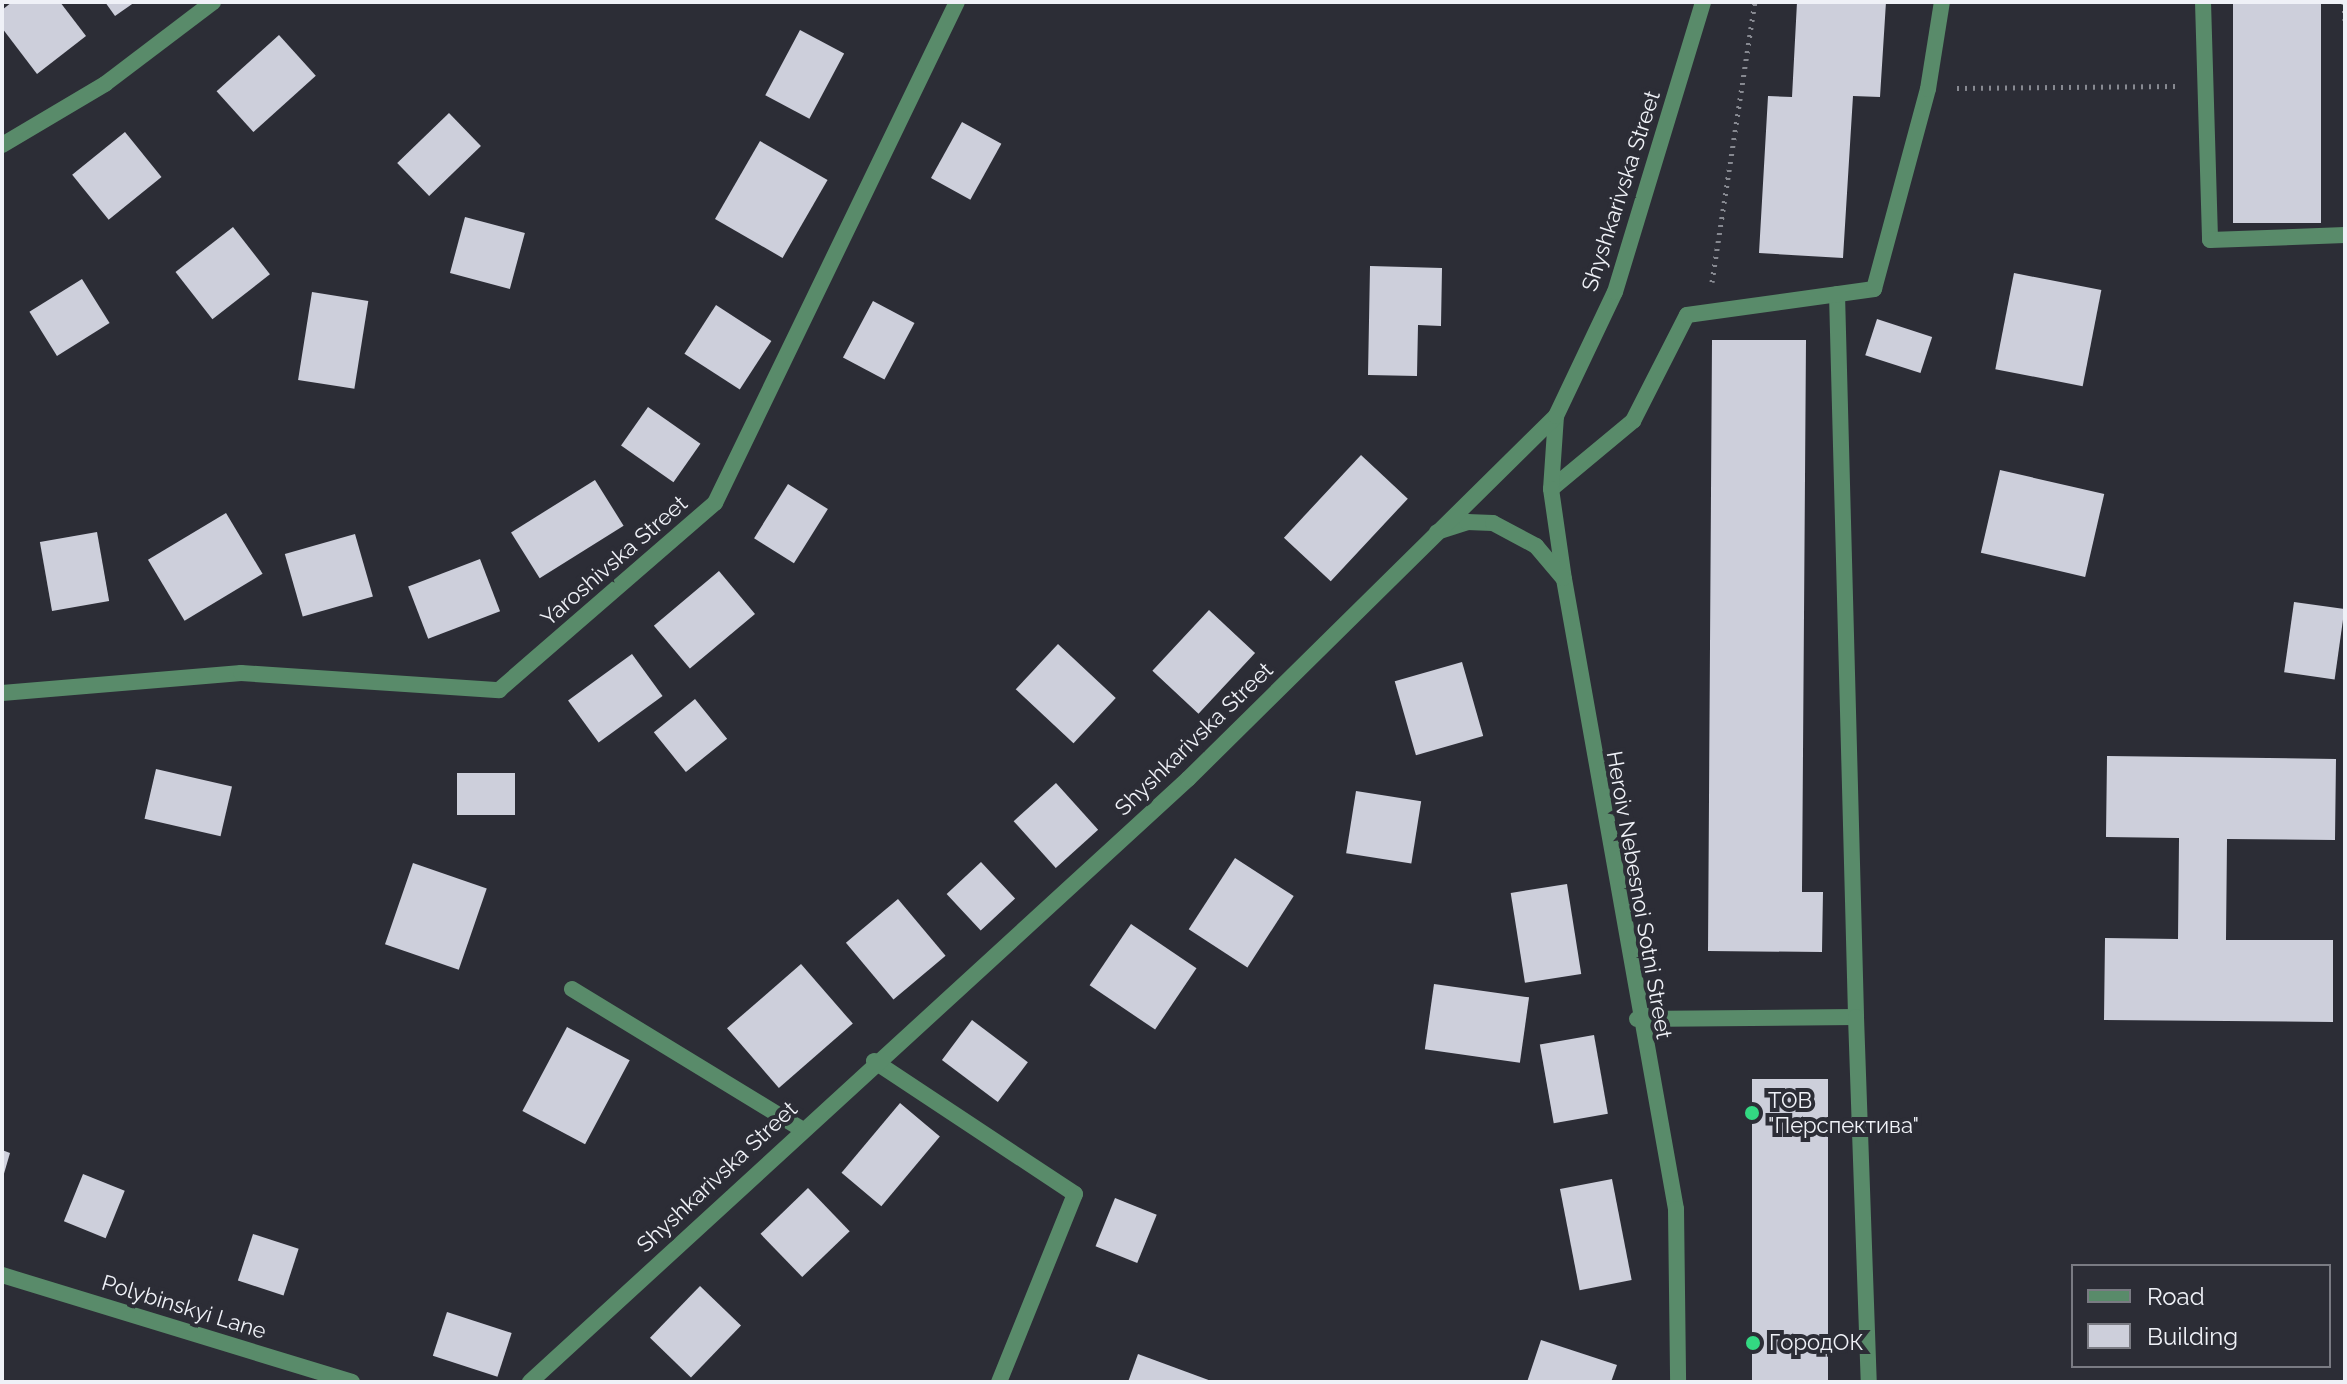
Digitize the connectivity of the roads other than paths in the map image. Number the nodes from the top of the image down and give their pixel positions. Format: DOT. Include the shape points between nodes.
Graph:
graph roads {
  1 [pos="213,2"];
  2 [pos="957,2"];
  3 [pos="1942,2"];
  4 [pos="2203,2"];
  5 [pos="1701,3"];
  6 [pos="2,145"];
  7 [pos="2345,235"];
  8 [pos="1837,294"];
  9 [pos="1556,416"];
  10 [pos="1551,489"];
  11 [pos="1432,534"];
  12 [pos="1564,579"];
  13 [pos="2,693"];
  14 [pos="572,989"];
  15 [pos="1856,1017"];
  16 [pos="1637,1019"];
  17 [pos="874,1061"];
  18 [pos="801,1129"];
  19 [pos="2,1275"];
  20 [pos="352,1382"];
  21 [pos="530,1382"];
  22 [pos="999,1382"];
  23 [pos="1678,1382"];
  24 [pos="1869,1382"];
  1 -- 6 [label="street" via="105,84"];
  2 -- 13 [label="street, Yaroshivska Street" via="715,503 499,690 241,673"];
  3 -- 8 [label="street" via="1928,89 1874,289"];
  4 -- 7 [label="street" via="2210,240"];
  5 -- 9 [label="street, Shyshkarivska Street" via="1615,292"];
  8 -- 10 [label="street" via="1687,315 1633,421"];
  8 -- 15 [label="street"];
  9 -- 10 [label="street, Heroiv Nebesnoi Sotni Street"];
  9 -- 11 [label="street, Shyshkarivska Street"];
  10 -- 12 [label="street, Heroiv Nebesnoi Sotni Street"];
  11 -- 12 [label="street" via="1467,522 1493,523 1536,546"];
  11 -- 17 [label="street, Shyshkarivska Street" via="1188,779"];
  12 -- 16 [label="street, Heroiv Nebesnoi Sotni Street"];
  14 -- 18 [label="street"];
  15 -- 16 [label="street"];
  15 -- 24 [label="street"];
  16 -- 23 [label="street, Heroiv Nebesnoi Sotni Street" via="1676,1209"];
  17 -- 18 [label="street, Shyshkarivska Street"];
  17 -- 22 [label="street" via="1075,1194"];
  18 -- 21 [label="street, Shyshkarivska Street"];
  19 -- 20 [label="street, Polybinskyi Lane"];
}
